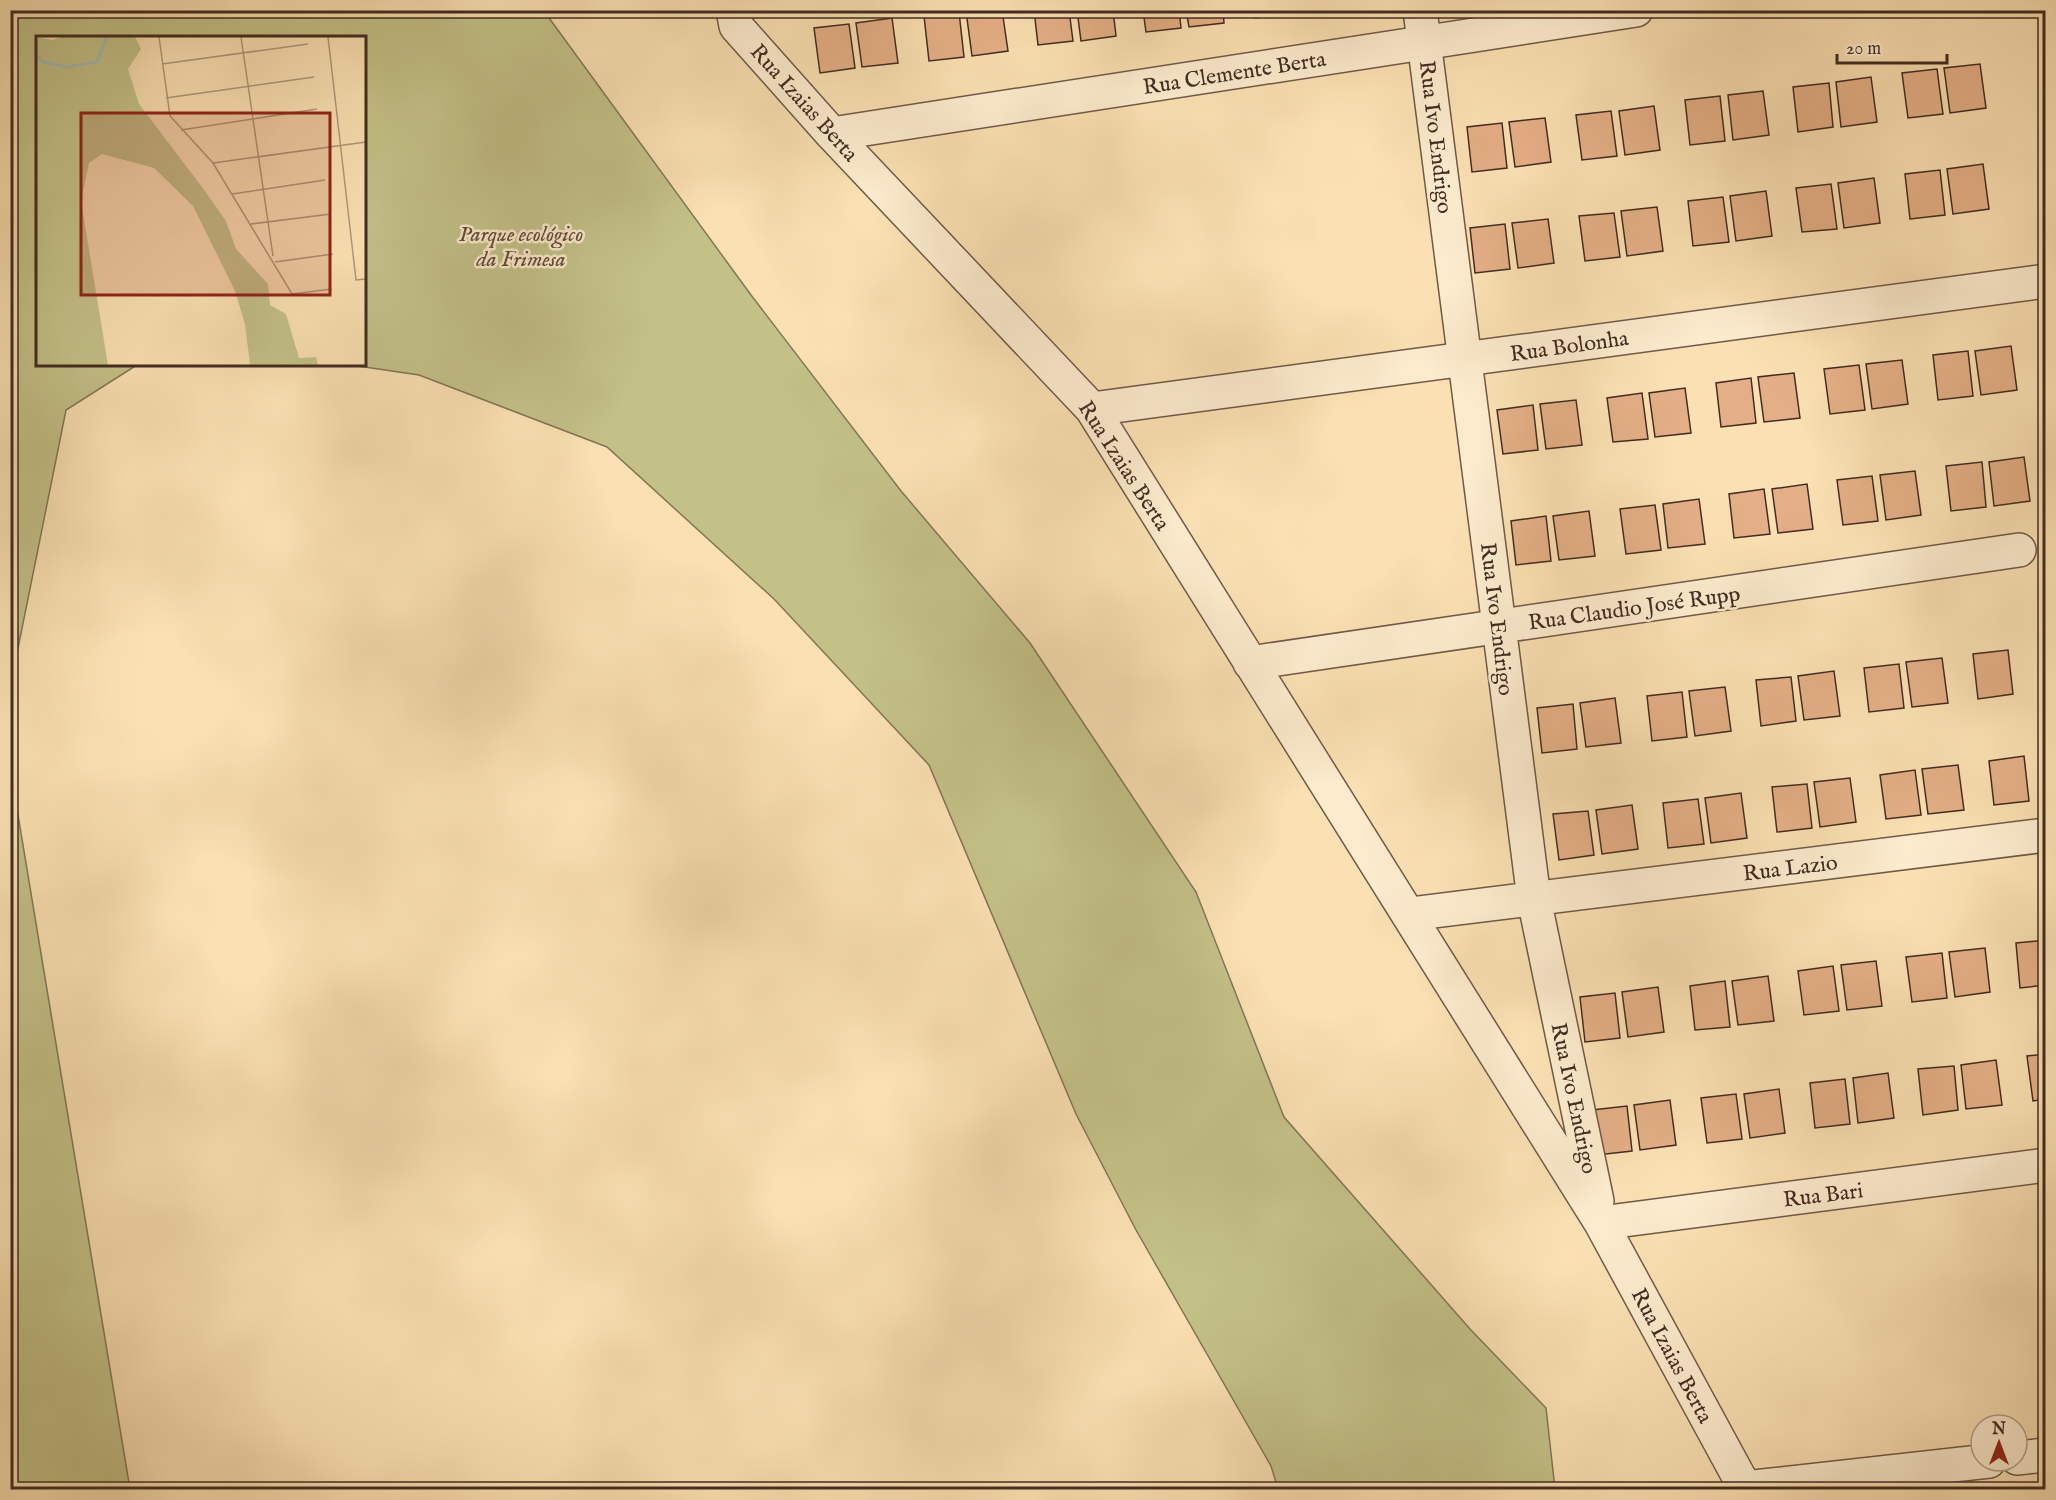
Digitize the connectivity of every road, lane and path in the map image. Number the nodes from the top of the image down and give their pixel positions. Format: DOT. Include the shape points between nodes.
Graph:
graph roads {
  1 [pos="733,10"];
  2 [pos="1420,10"];
  3 [pos="1636,10"];
  4 [pos="1425,43"];
  5 [pos="832,134"];
  6 [pos="2046,281"];
  7 [pos="1465,358"];
  8 [pos="1092,408"];
  9 [pos="2019,550"];
  10 [pos="1499,627"];
  11 [pos="1250,663"];
  12 [pos="2046,835"];
  13 [pos="1534,899"];
  14 [pos="1410,914"];
  15 [pos="2046,1165"];
  16 [pos="1601,1223"];
  17 [pos="2046,1455"];
  18 [pos="2029,1457"];
  19 [pos="1969,1463"];
  20 [pos="1745,1488"];
  1 -- 5 [label="street, Rua Izaias Berta" via="736,26"];
  2 -- 4 [label="street, Rua Ivo Endrigo"];
  3 -- 4 [label="street, Rua Clemente Berta"];
  4 -- 5 [label="street, Rua Clemente Berta"];
  4 -- 7 [label="street, Rua Ivo Endrigo"];
  5 -- 8 [label="street, Rua Izaias Berta"];
  6 -- 7 [label="street, Rua Bolonha"];
  7 -- 8 [label="street, Rua Bolonha"];
  7 -- 10 [label="street, Rua Ivo Endrigo"];
  8 -- 11 [label="street, Rua Izaias Berta"];
  9 -- 10 [label="street, Rua Claudio José Rupp"];
  10 -- 11 [label="street, Rua Claudio José Rupp"];
  10 -- 13 [label="street, Rua Ivo Endrigo"];
  11 -- 14 [label="street, Rua Izaias Berta"];
  12 -- 13 [label="street, Rua Lazio"];
  13 -- 14 [label="street, Rua Lazio"];
  13 -- 16 [label="street, Rua Ivo Endrigo"];
  14 -- 16 [label="street, Rua Izaias Berta"];
  15 -- 16 [label="street, Rua Bari"];
  16 -- 20 [label="street, Rua Izaias Berta"];
  17 -- 18 [label="street"];
  19 -- 20 [label="street"];
}
